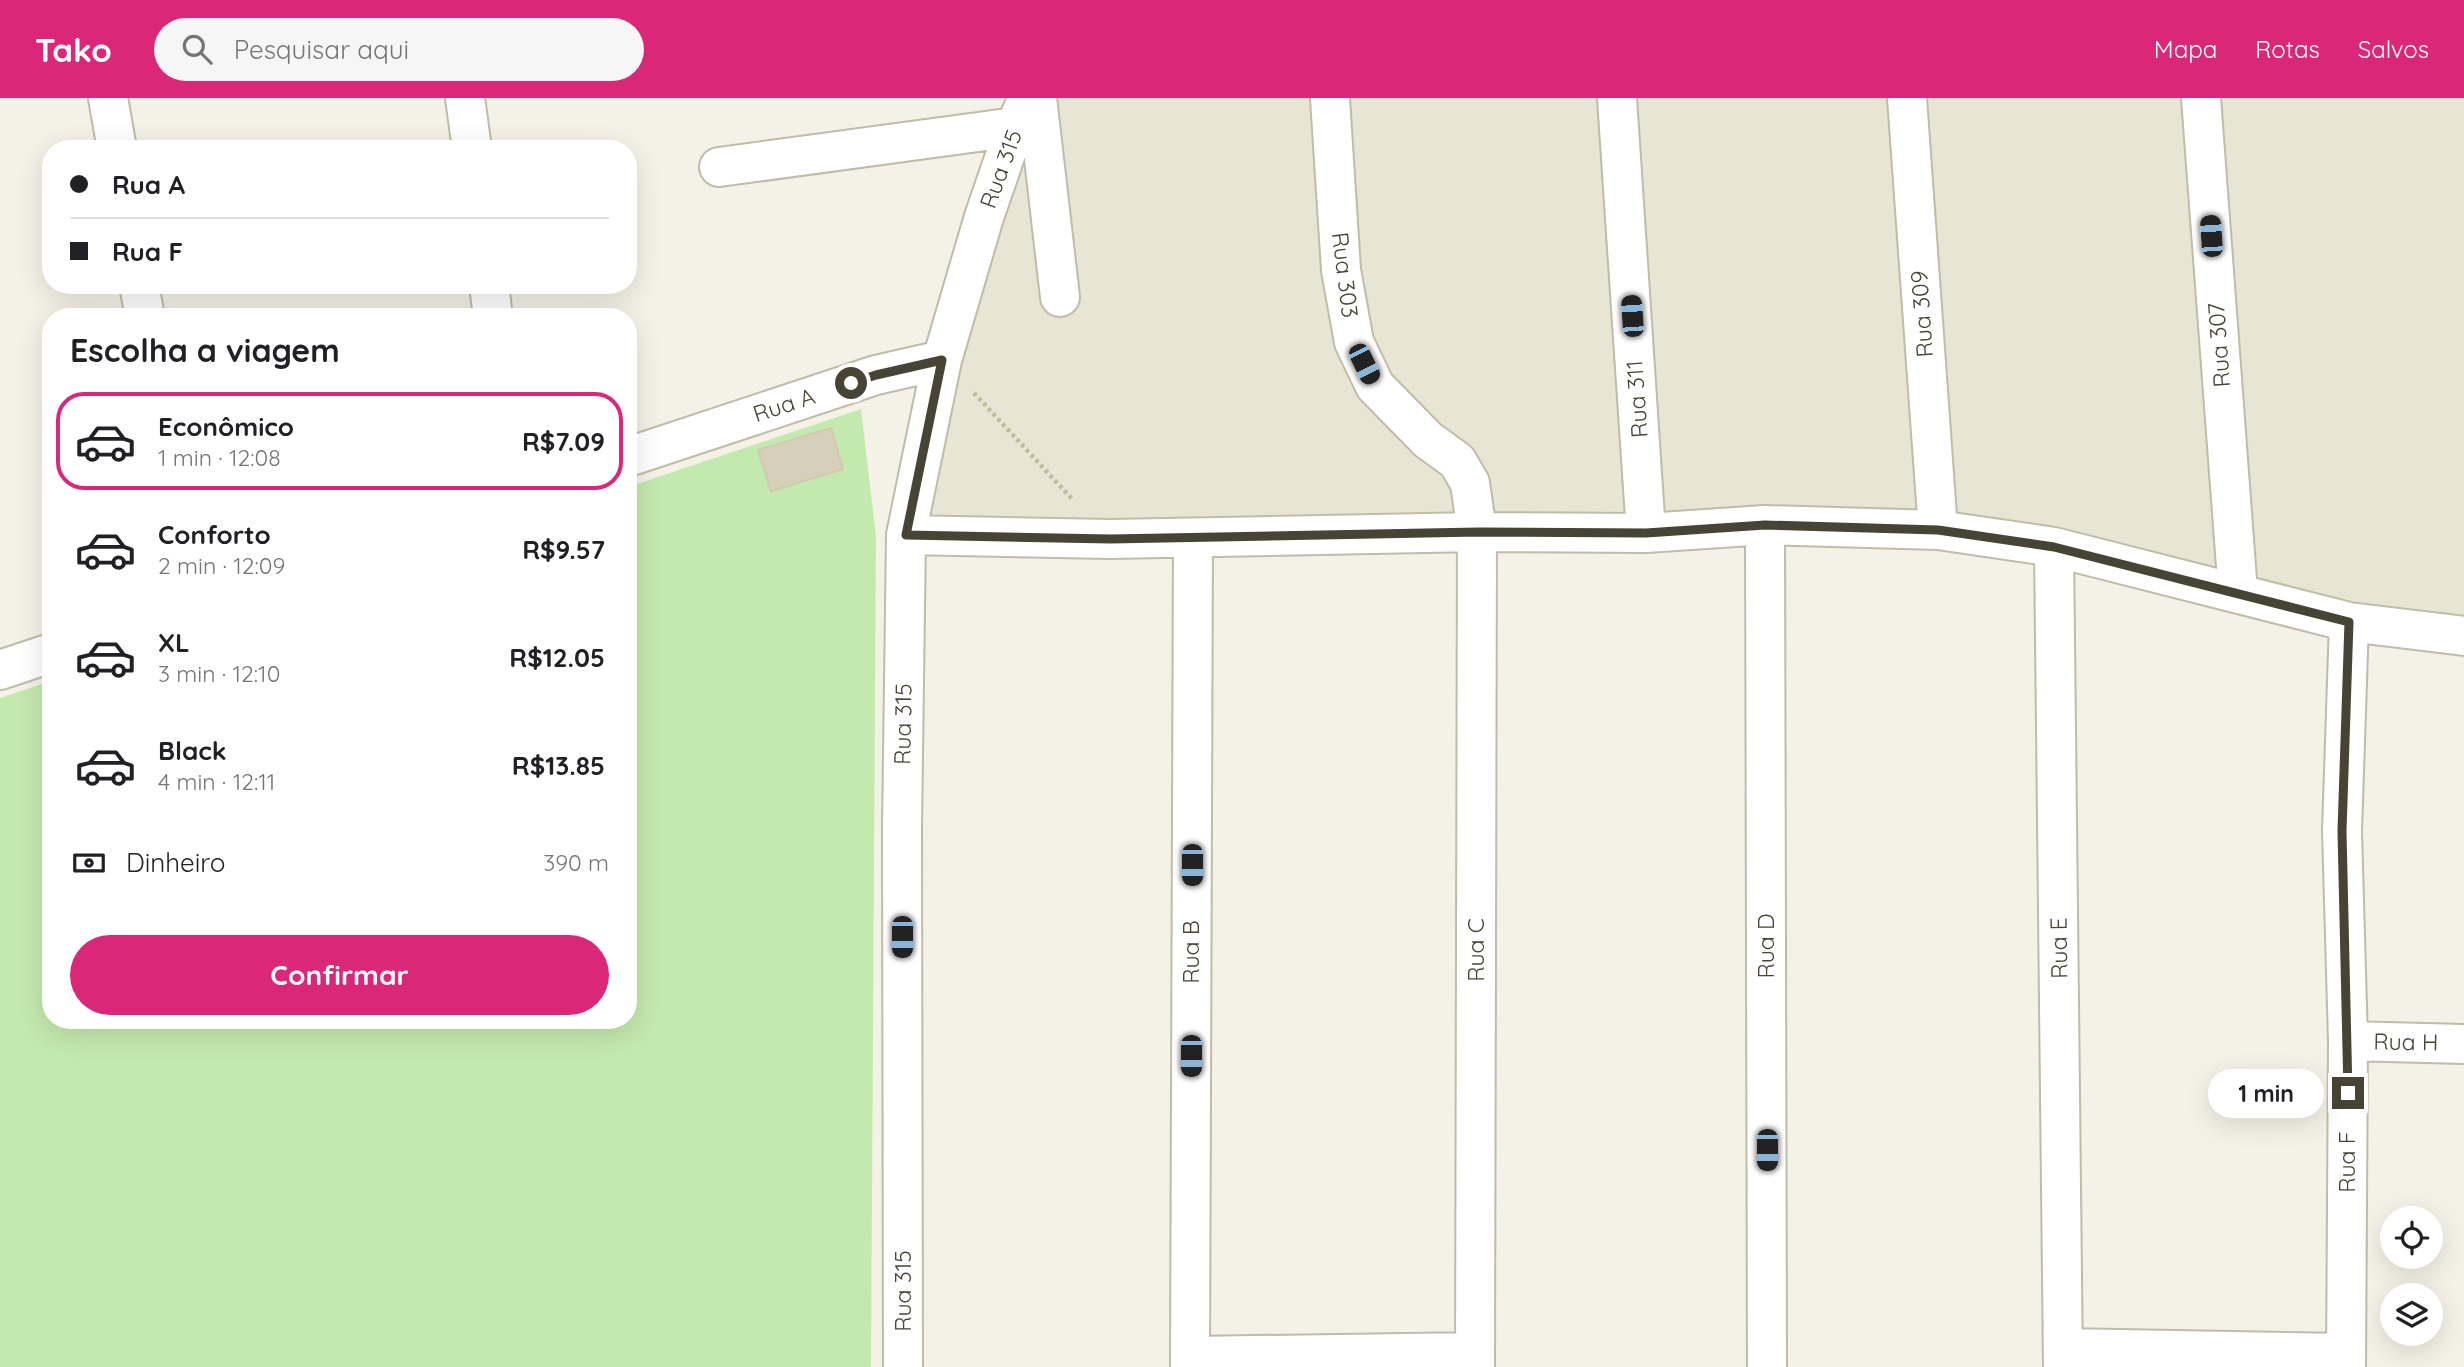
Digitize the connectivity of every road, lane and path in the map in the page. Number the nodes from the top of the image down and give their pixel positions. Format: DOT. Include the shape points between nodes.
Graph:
graph roads {
  1 [pos="108,98"];
  2 [pos="466,98"];
  3 [pos="1330,98"];
  4 [pos="1617,98"];
  5 [pos="1907,98"];
  6 [pos="2201,98"];
  7 [pos="1027,108"];
  8 [pos="115,140"];
  9 [pos="471,140"];
  10 [pos="719,167"];
  11 [pos="1060,296"];
  12 [pos="942,360"];
  13 [pos="637,454"];
  14 [pos="1765,525"];
  15 [pos="1938,530"];
  16 [pos="1478,532"];
  17 [pos="1646,533"];
  18 [pos="906,535"];
  19 [pos="1193,538"];
  20 [pos="1110,539"];
  21 [pos="2054,547"];
  22 [pos="2238,593"];
  23 [pos="2349,622"];
  24 [pos="2464,636"];
  25 [pos="42,656"];
  26 [pos="0,670"];
  27 [pos="2348,1041"];
  28 [pos="2464,1044"];
  29 [pos="2063,1358"];
  30 [pos="1475,1360"];
  31 [pos="2346,1360"];
  32 [pos="1190,1361"];
  33 [pos="903,1367"];
  34 [pos="1767,1367"];
  1 -- 8 [label="street"];
  2 -- 9 [label="street"];
  3 -- 16 [label="street, Rua 303" via="1341,270 1354,342 1375,386 1428,440 1457,461 1470,484"];
  4 -- 17 [label="street, Rua 311"];
  5 -- 15 [label="street, Rua 309"];
  6 -- 22 [label="street, Rua 307"];
  7 -- 10 [label="street"];
  7 -- 11 [label="street, Rua 315"];
  7 -- 12 [label="street, Rua 315" via="984,217"];
  12 -- 13 [label="street, Rua A" via="876,375"];
  12 -- 18 [label="street, Rua 315"];
  12 -- 20 [label="path"];
  14 -- 15 [label="street"];
  14 -- 17 [label="street"];
  14 -- 34 [label="street, Rua D"];
  15 -- 21 [label="street"];
  16 -- 17 [label="street"];
  16 -- 19 [label="street"];
  16 -- 30 [label="street, Rua C"];
  18 -- 20 [label="street"];
  18 -- 33 [label="street, Rua 315"];
  19 -- 20 [label="street"];
  19 -- 32 [label="street, Rua B"];
  21 -- 22 [label="street"];
  21 -- 29 [label="street, Rua E"];
  22 -- 23 [label="street"];
  23 -- 24 [label="street"];
  23 -- 27 [label="street, Rua F" via="2342,831"];
  25 -- 26 [label="street"];
  27 -- 28 [label="street, Rua H"];
  27 -- 31 [label="street, Rua F"];
  29 -- 31 [label="street, Rua E"];
  30 -- 32 [label="street"];
}
